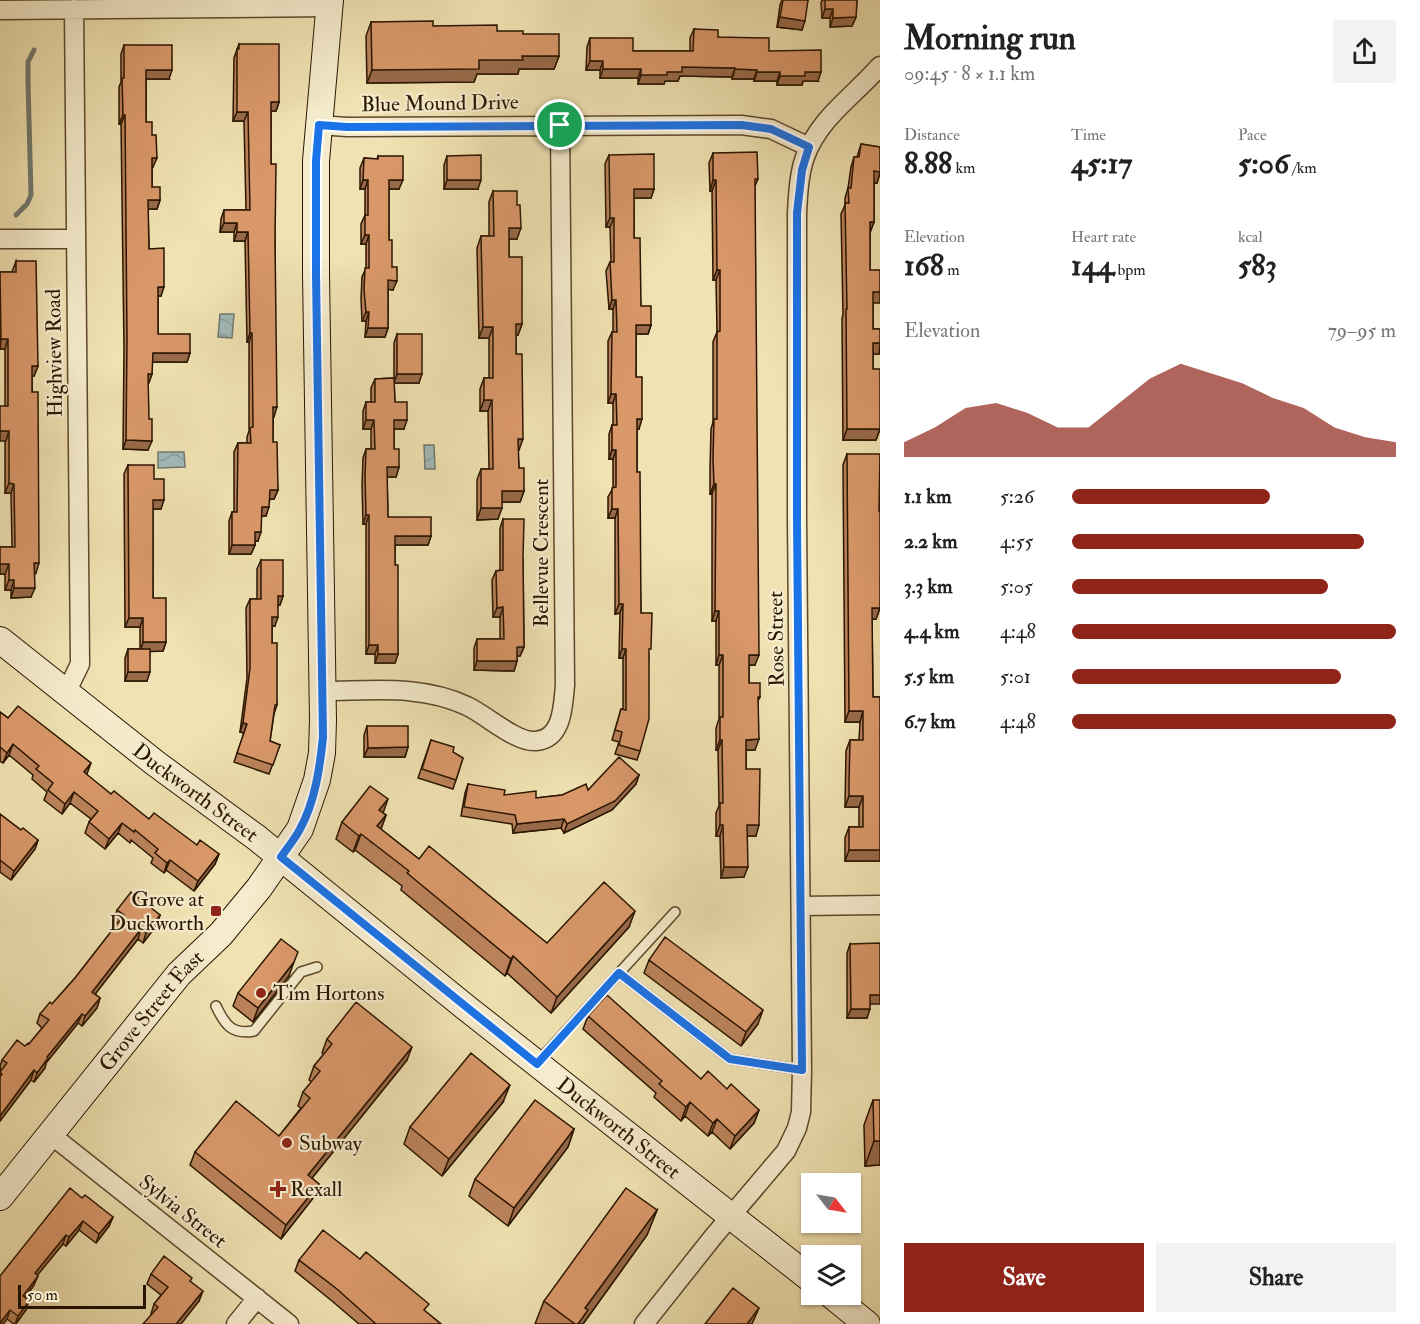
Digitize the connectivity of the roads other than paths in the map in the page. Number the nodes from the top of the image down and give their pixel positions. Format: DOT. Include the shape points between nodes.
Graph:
graph roads {
  1 [pos="330,4"];
  2 [pos="74,9"];
  3 [pos="0,10"];
  4 [pos="880,66"];
  5 [pos="319,125"];
  6 [pos="560,125"];
  7 [pos="809,147"];
  8 [pos="0,239"];
  9 [pos="76,239"];
  10 [pos="0,640"];
  11 [pos="322,692"];
  12 [pos="66,693"];
  13 [pos="281,857"];
  14 [pos="880,905"];
  15 [pos="801,906"];
  16 [pos="675,912"];
  17 [pos="317,967"];
  18 [pos="619,973"];
  19 [pos="216,1006"];
  20 [pos="537,1064"];
  21 [pos="802,1070"];
  22 [pos="50,1134"];
  23 [pos="0,1197"];
  24 [pos="731,1216"];
  25 [pos="801,1271"];
  26 [pos="257,1298"];
  27 [pos="844,1305"];
  28 [pos="236,1324"];
  29 [pos="289,1324"];
  30 [pos="644,1324"];
  31 [pos="867,1324"];
  1 -- 2 [label="street"];
  1 -- 5 [label="street, Grove Street East"];
  2 -- 3 [label="street"];
  2 -- 9 [label="street, Highview Road"];
  4 -- 7 [label="street, Rose Street" via="829,118"];
  5 -- 6 [label="street, Blue Mound Drive"];
  5 -- 11 [label="street, Grove Street East" via="316,274"];
  6 -- 7 [label="street, Blue Mound Drive" via="757,126"];
  6 -- 11 [label="street, Bellevue Crescent" via="565,685 561,718 555,730 535,741 509,732 470,707 430,693"];
  7 -- 15 [label="street, Rose Street" via="797,213"];
  8 -- 9 [label="street"];
  9 -- 12 [label="street, Highview Road" via="80,664"];
  10 -- 12 [label="street, Duckworth Street"];
  11 -- 13 [label="street, Grove Street East" via="323,737 317,780 300,829"];
  12 -- 13 [label="street, Duckworth Street"];
  13 -- 20 [label="street, Duckworth Street"];
  13 -- 22 [label="street, Grove Street East" via="221,934 178,974"];
  14 -- 15 [label="street"];
  15 -- 21 [label="street, Rose Street"];
  16 -- 18 [label="lane"];
  17 -- 19 [label="lane" via="301,972 254,1031 234,1030 224,1022"];
  18 -- 20 [label="lane"];
  18 -- 21 [label="lane" via="730,1059"];
  20 -- 24 [label="street, Duckworth Street"];
  21 -- 24 [label="street, Rose Street" via="801,1112 791,1142"];
  22 -- 23 [label="street, Grove Street East"];
  22 -- 26 [label="street, Sylvia Street"];
  24 -- 25 [label="street, Duckworth Street"];
  24 -- 30 [label="street, Rose Street"];
  26 -- 28 [label="street"];
  26 -- 29 [label="street, Sylvia Street"];
  27 -- 31 [label="street"];
}
